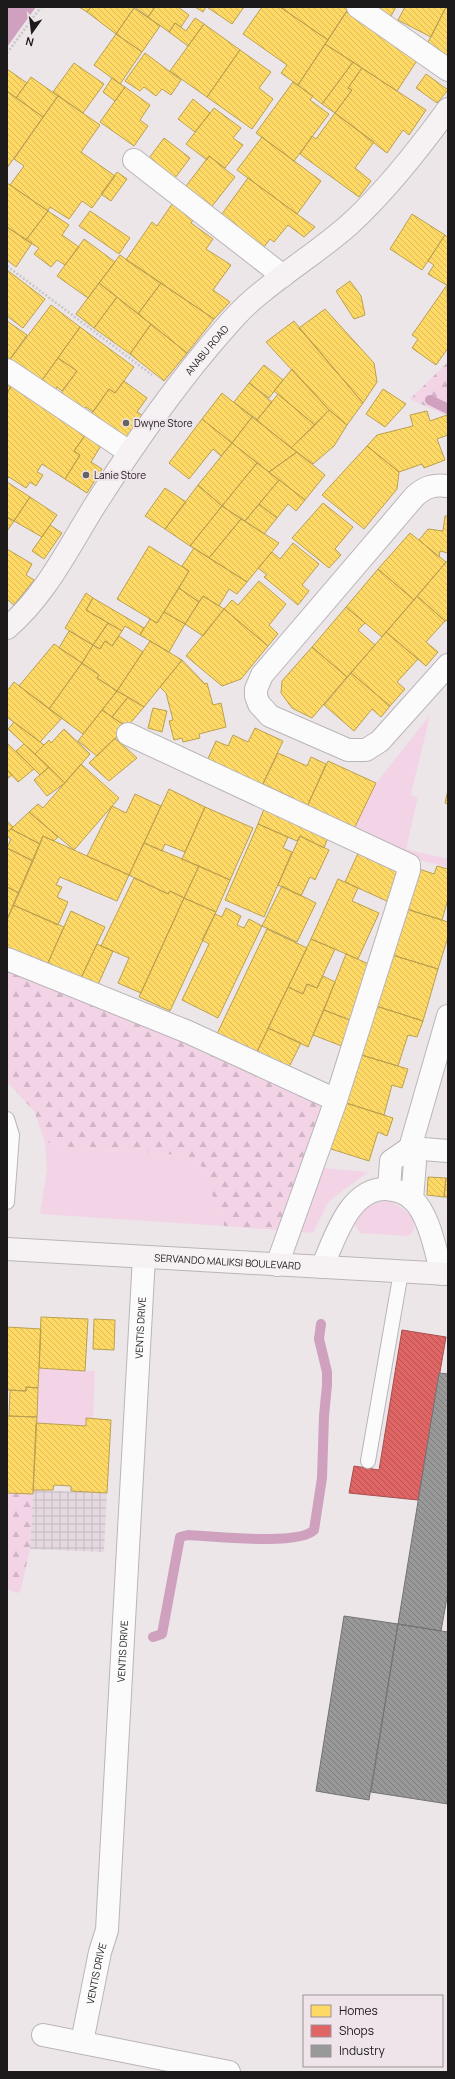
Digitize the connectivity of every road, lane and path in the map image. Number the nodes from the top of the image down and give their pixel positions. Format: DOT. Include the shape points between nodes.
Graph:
graph roads {
  1 [pos="41,7"];
  2 [pos="358,7"];
  3 [pos="7,53"];
  4 [pos="448,70"];
  5 [pos="448,109"];
  6 [pos="134,160"];
  7 [pos="7,266"];
  8 [pos="283,276"];
  9 [pos="7,370"];
  10 [pos="173,391"];
  11 [pos="129,452"];
  12 [pos="448,486"];
  13 [pos="7,628"];
  14 [pos="448,665"];
  15 [pos="128,734"];
  16 [pos="7,959"];
  17 [pos="448,1017"];
  18 [pos="336,1100"];
  19 [pos="7,1119"];
  20 [pos="410,1148"];
  21 [pos="448,1150"];
  22 [pos="389,1189"];
  23 [pos="412,1199"];
  24 [pos="7,1202"];
  25 [pos="7,1249"];
  26 [pos="144,1257"];
  27 [pos="277,1265"];
  28 [pos="322,1267"];
  29 [pos="401,1272"];
  30 [pos="445,1274"];
  31 [pos="368,1461"];
  32 [pos="43,2034"];
  33 [pos="82,2042"];
  34 [pos="229,2072"];
  1 -- 3 [label="path"];
  2 -- 4 [label="street"];
  5 -- 8 [label="street, ANABU ROAD" via="371,203 329,242"];
  6 -- 8 [label="street"];
  7 -- 10 [label="path"];
  8 -- 10 [label="street, ANABU ROAD" via="235,316"];
  9 -- 11 [label="street"];
  10 -- 11 [label="street, ANABU ROAD"];
  11 -- 13 [label="street, ANABU ROAD" via="37,598"];
  12 -- 14 [label="street" via="429,487 415,496 262,675 256,696 258,704 270,716 348,750 366,750 380,741"];
  15 -- 18 [label="street" via="409,865"];
  16 -- 18 [label="street" via="188,1032"];
  17 -- 20 [label="street"];
  18 -- 27 [label="street"];
  19 -- 24 [label="lane" via="12,1135"];
  20 -- 21 [label="street"];
  20 -- 22 [label="street" via="391,1161"];
  20 -- 23 [label="street" via="415,1162"];
  22 -- 23 [label="street" via="396,1189"];
  22 -- 28 [label="street" via="368,1193 356,1202 347,1214"];
  23 -- 30 [label="street" via="424,1214"];
  25 -- 26 [label="street, SERVANDO MALIKSI BOULEVARD"];
  26 -- 27 [label="street, SERVANDO MALIKSI BOULEVARD"];
  26 -- 33 [label="street, VENTIS DRIVE" via="107,1930 100,1952"];
  27 -- 28 [label="street, SERVANDO MALIKSI BOULEVARD"];
  28 -- 29 [label="street, SERVANDO MALIKSI BOULEVARD"];
  29 -- 30 [label="street, SERVANDO MALIKSI BOULEVARD"];
  29 -- 31 [label="lane"];
  32 -- 33 [label="street"];
  33 -- 34 [label="street"];
}
